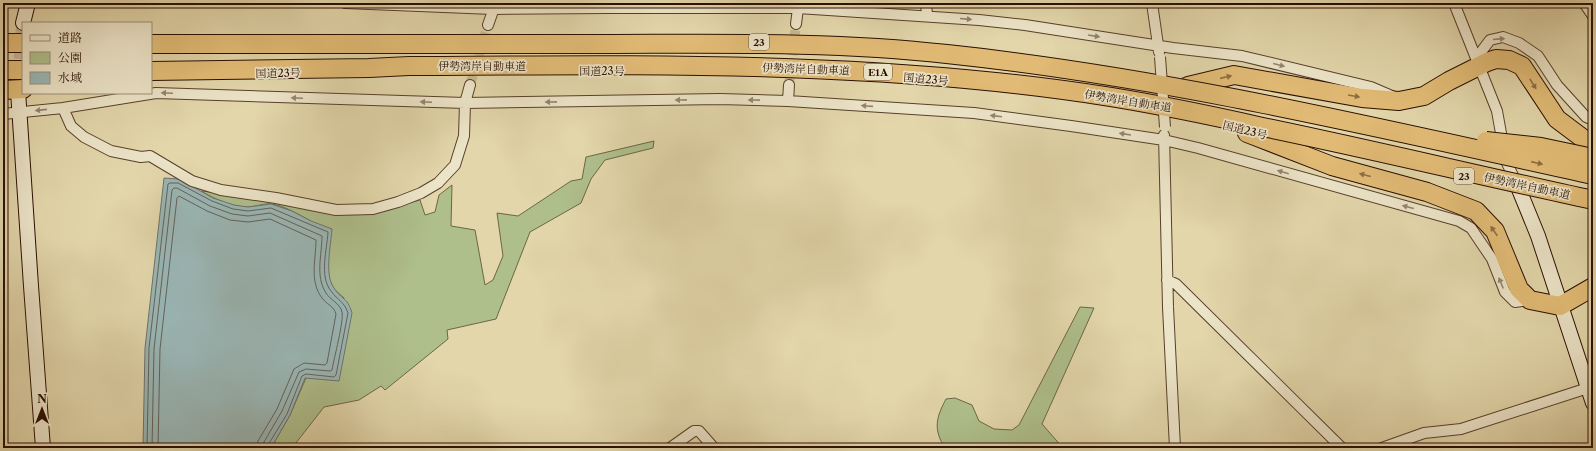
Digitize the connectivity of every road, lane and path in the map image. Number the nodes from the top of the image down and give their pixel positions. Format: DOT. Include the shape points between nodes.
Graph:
graph roads {
  1 [pos="28,3"];
  2 [pos="345,3"];
  3 [pos="926,3"];
  4 [pos="1152,3"];
  5 [pos="1454,3"];
  6 [pos="1584,3"];
  7 [pos="494,6"];
  8 [pos="798,8"];
  9 [pos="927,15"];
  10 [pos="1593,16"];
  11 [pos="24,22"];
  12 [pos="796,24"];
  13 [pos="488,26"];
  14 [pos="3,40"];
  15 [pos="22,40"];
  16 [pos="152,41"];
  17 [pos="3,43"];
  18 [pos="22,43"];
  19 [pos="152,44"];
  20 [pos="1158,46"];
  21 [pos="1479,67"];
  22 [pos="3,70"];
  23 [pos="22,70"];
  24 [pos="152,70"];
  25 [pos="152,74"];
  26 [pos="3,76"];
  27 [pos="470,85"];
  28 [pos="17,86"];
  29 [pos="789,86"];
  30 [pos="1188,86"];
  31 [pos="150,94"];
  32 [pos="152,94"];
  33 [pos="788,101"];
  34 [pos="1398,101"];
  35 [pos="466,103"];
  36 [pos="63,108"];
  37 [pos="19,112"];
  38 [pos="3,114"];
  39 [pos="1593,120"];
  40 [pos="1247,132"];
  41 [pos="1164,140"];
  42 [pos="1593,144"];
  43 [pos="1593,158"];
  44 [pos="1593,175"];
  45 [pos="1516,182"];
  46 [pos="1593,202"];
  47 [pos="1167,280"];
  48 [pos="1593,287"];
  49 [pos="1593,294"];
  50 [pos="1530,300"];
  51 [pos="1560,306"];
  52 [pos="1588,388"];
  53 [pos="1593,403"];
  54 [pos="43,448"];
  55 [pos="670,448"];
  56 [pos="714,448"];
  57 [pos="1175,448"];
  58 [pos="1342,448"];
  59 [pos="1382,448"];
  1 -- 11 [label="street"];
  2 -- 7 [label="street"];
  3 -- 9 [label="street"];
  4 -- 20 [label="street"];
  5 -- 21 [label="street"];
  6 -- 10 [label="street"];
  7 -- 8 [label="street"];
  7 -- 13 [label="street"];
  8 -- 9 [label="street"];
  8 -- 12 [label="street"];
  9 -- 20 [label="street, one-way" via="1026,25"];
  14 -- 15 [label="highway"];
  16 -- 30 [label="highway, 23" via="630,40 848,44 966,52 1065,65"];
  17 -- 18 [label="highway, bridge"];
  19 -- 44 [label="highway, 伊勢湾岸自動車道 / E1A, one-way, bridge" via="740,44 843,46 944,54 1109,75 1187,88"];
  20 -- 34 [label="street, one-way" via="1242,56 1371,87 1387,93"];
  20 -- 41 [label="street, bridge"];
  21 -- 34 [label="highway" via="1424,96"];
  21 -- 39 [label="street, one-way" via="1481,52 1490,40 1503,38 1519,43 1538,56 1557,85 1586,118"];
  21 -- 42 [label="highway, one-way" via="1496,59 1509,60 1522,66 1557,119"];
  21 -- 45 [label="street" via="1497,111 1506,161"];
  22 -- 23 [label="highway, bridge"];
  24 -- 46 [label="highway, 伊勢湾岸自動車道 / E1A, bridge" via="662,65 842,70 944,77 1103,96 1184,110 1332,141"];
  25 -- 40 [label="highway, 国道23号 / 23" via="404,71 841,72 986,84 1056,93 1198,117"];
  26 -- 28 [label="highway"];
  27 -- 35 [label="street"];
  28 -- 37 [label="street"];
  29 -- 33 [label="street"];
  30 -- 34 [label="highway, one-way" via="1234,75 1362,98"];
  30 -- 43 [label="highway, 23, bridge" via="1432,136 1541,147"];
  31 -- 36 [label="street, one-way"];
  35 -- 32 [label="street, one-way"];
  33 -- 35 [label="street, one-way" via="720,99"];
  41 -- 33 [label="street, one-way" via="974,113"];
  35 -- 36 [label="street" via="464,136 455,165 438,183 385,206 373,209 336,210 221,190 192,181 150,156 141,157 111,151 84,137 71,126"];
  36 -- 37 [label="street, one-way"];
  37 -- 38 [label="street"];
  37 -- 54 [label="street"];
  40 -- 46 [label="highway, 国道23号 / 23"];
  50 -- 40 [label="highway, one-way" via="1520,289 1495,231 1476,211 1427,192 1332,166"];
  41 -- 47 [label="street"];
  50 -- 41 [label="street, one-way" via="1515,302 1505,292 1492,259 1471,228 1459,222"];
  45 -- 51 [label="street" via="1538,236"];
  47 -- 57 [label="street"];
  47 -- 58 [label="street" via="1176,284"];
  48 -- 51 [label="highway"];
  49 -- 51 [label="street"];
  50 -- 51 [label="highway"];
  51 -- 52 [label="street"];
  52 -- 53 [label="street"];
  52 -- 59 [label="street" via="1461,429 1424,433"];
  55 -- 56 [label="street" via="694,431 699,431"];
}
